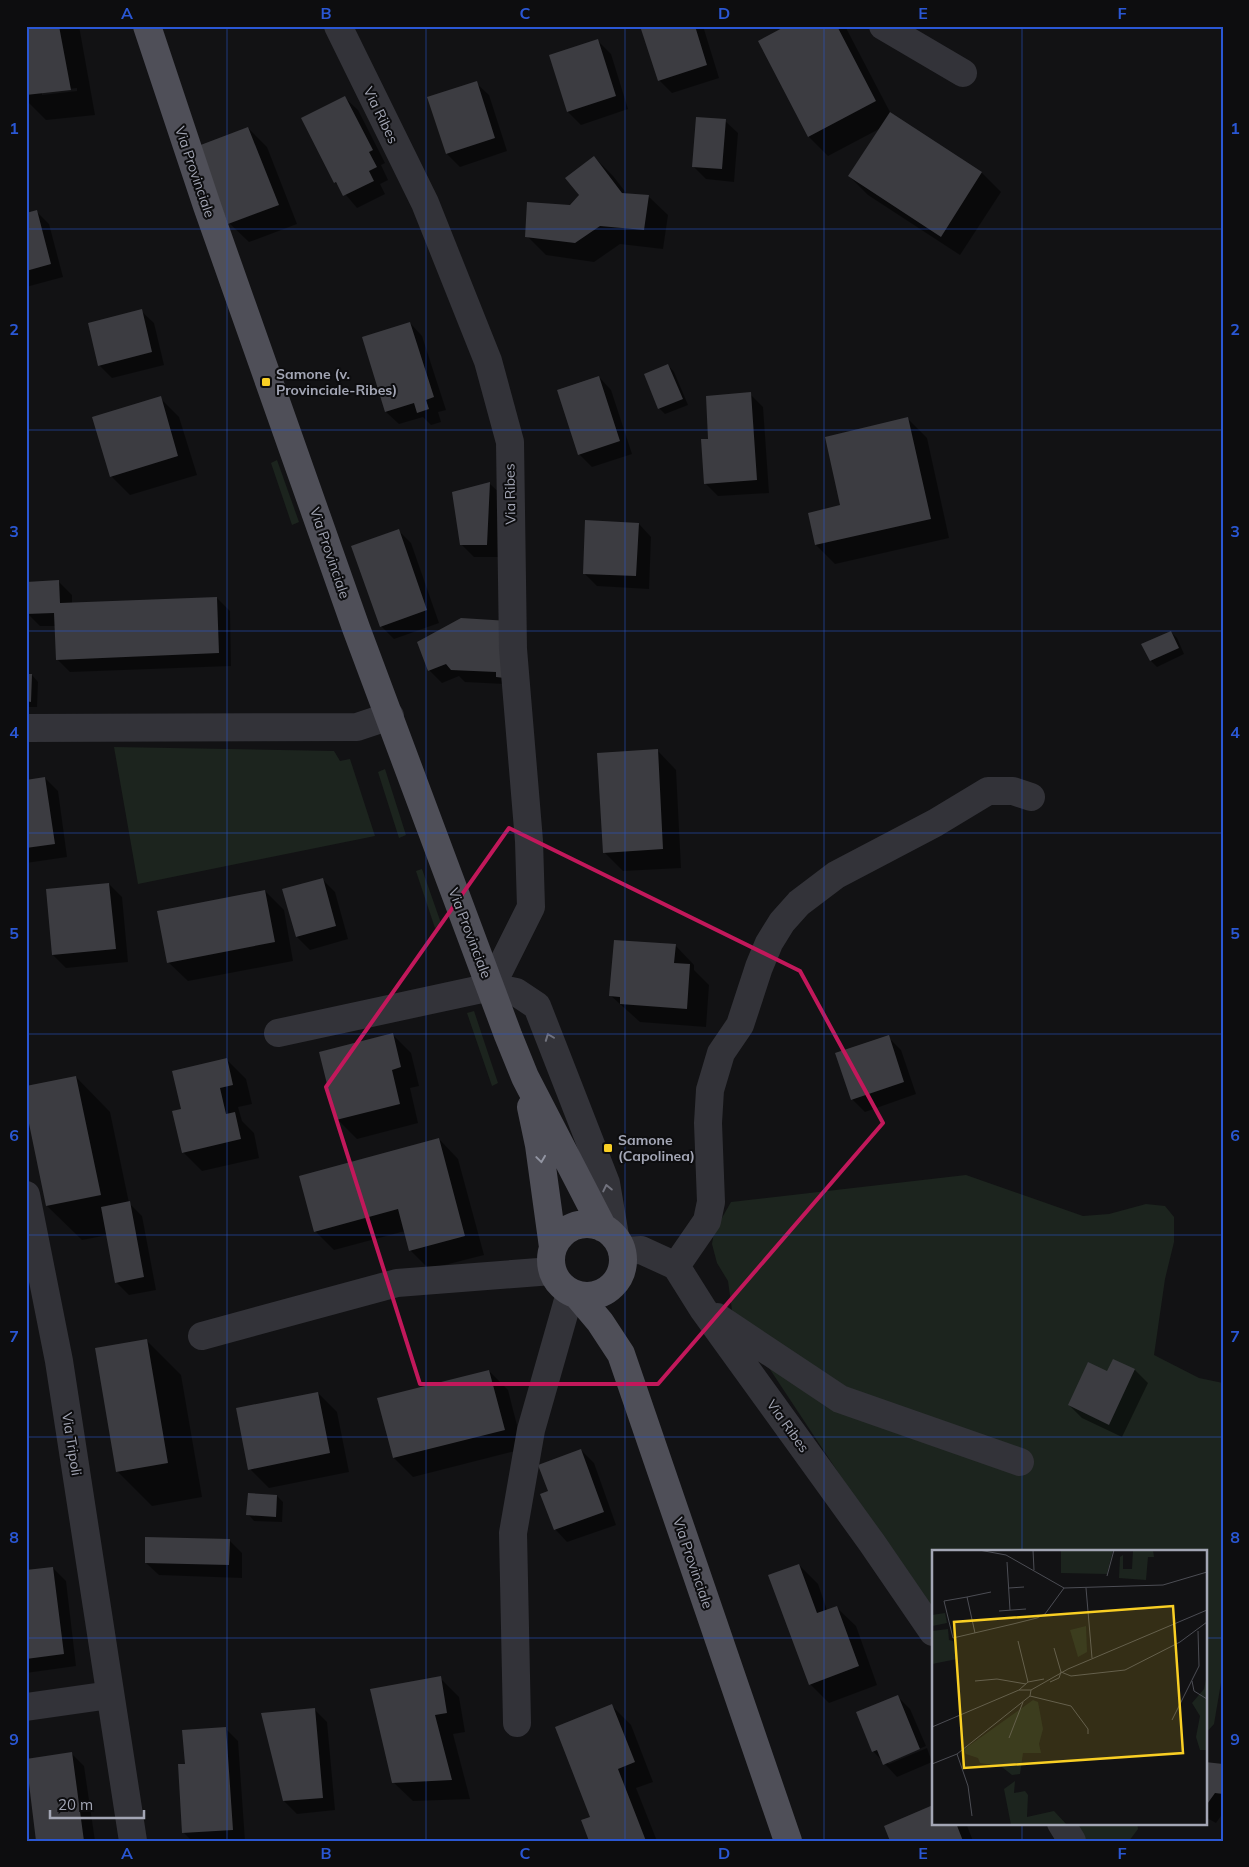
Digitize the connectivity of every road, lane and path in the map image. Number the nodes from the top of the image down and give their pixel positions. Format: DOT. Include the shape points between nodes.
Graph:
graph roads {
  1 [pos="147,26"];
  2 [pos="338,26"];
  3 [pos="883,26"];
  4 [pos="963,73"];
  5 [pos="390,716"];
  6 [pos="26,728"];
  7 [pos="1031,797"];
  8 [pos="490,987"];
  9 [pos="278,1033"];
  10 [pos="525,1077"];
  11 [pos="26,1195"];
  12 [pos="613,1238"];
  13 [pos="552,1259"];
  14 [pos="676,1266"];
  15 [pos="615,1283"];
  16 [pos="574,1294"];
  17 [pos="703,1309"];
  18 [pos="202,1336"];
  19 [pos="621,1354"];
  20 [pos="1020,1462"];
  21 [pos="932,1631"];
  22 [pos="110,1694"];
  23 [pos="26,1707"];
  24 [pos="517,1723"];
  25 [pos="1062,1824"];
  26 [pos="133,1841"];
  27 [pos="788,1841"];
  28 [pos="1072,1841"];
  1 -- 5 [label="main road, Via Provinciale" via="207,206"];
  2 -- 8 [label="street, Via Ribes" via="425,203 488,361 510,442 513,649 529,841 531,907"];
  3 -- 4 [label="street"];
  5 -- 6 [label="street" via="357,727"];
  5 -- 8 [label="main road, Via Provinciale"];
  7 -- 14 [label="street" via="1014,791 988,791 935,824 836,875 799,903 782,922 758,966 740,1025 721,1053 710,1090 711,1202 707,1221"];
  8 -- 9 [label="street"];
  8 -- 10 [label="main road, Via Provinciale"];
  12 -- 8 [label="street, one-way" via="606,1184 537,1006 516,992"];
  10 -- 12 [label="main road, Via Provinciale"];
  10 -- 13 [label="main road, Via Provinciale, one-way" via="539,1145"];
  11 -- 22 [label="street, Via Tripoli" via="59,1361"];
  12 -- 13 [label="main road" via="583,1224 574,1226 558,1238"];
  12 -- 14 [label="street"];
  12 -- 15 [label="main road" via="623,1263"];
  13 -- 16 [label="main road" via="556,1280"];
  13 -- 18 [label="street" via="397,1283"];
  14 -- 17 [label="street, Via Ribes"];
  15 -- 16 [label="main road" via="602,1294 587,1297"];
  15 -- 19 [label="main road" via="615,1322"];
  16 -- 19 [label="main road, Via Provinciale" via="600,1322"];
  16 -- 24 [label="street" via="531,1430 513,1533"];
  17 -- 20 [label="street" via="840,1399"];
  17 -- 21 [label="street, Via Ribes"];
  19 -- 27 [label="main road, Via Provinciale"];
  22 -- 23 [label="street"];
  22 -- 26 [label="street, Via Tripoli"];
  25 -- 28 [label="street"];
}
